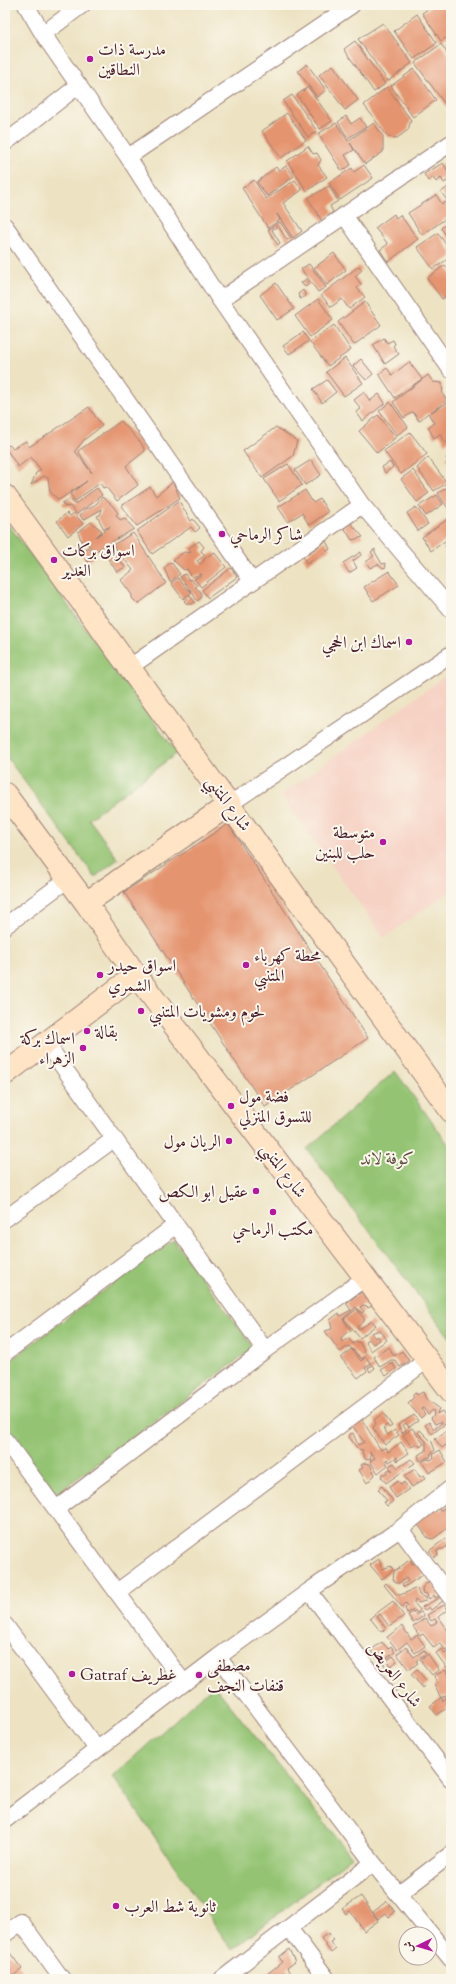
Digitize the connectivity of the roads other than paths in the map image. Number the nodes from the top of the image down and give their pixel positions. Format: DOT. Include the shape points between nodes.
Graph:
graph roads {
  1 [pos="26,5"];
  2 [pos="82,5"];
  3 [pos="352,5"];
  4 [pos="42,34"];
  5 [pos="79,85"];
  6 [pos="5,143"];
  7 [pos="451,143"];
  8 [pos="128,157"];
  9 [pos="344,214"];
  10 [pos="5,226"];
  11 [pos="220,300"];
  12 [pos="451,370"];
  13 [pos="5,496"];
  14 [pos="362,505"];
  15 [pos="252,581"];
  16 [pos="451,610"];
  17 [pos="451,654"];
  18 [pos="130,667"];
  19 [pos="5,794"];
  20 [pos="230,804"];
  21 [pos="68,879"];
  22 [pos="86,903"];
  23 [pos="5,926"];
  24 [pos="136,975"];
  25 [pos="46,1043"];
  26 [pos="5,1074"];
  27 [pos="451,1111"];
  28 [pos="114,1139"];
  29 [pos="5,1219"];
  30 [pos="176,1225"];
  31 [pos="365,1278"];
  32 [pos="265,1350"];
  33 [pos="5,1353"];
  34 [pos="427,1360"];
  35 [pos="451,1391"];
  36 [pos="5,1440"];
  37 [pos="451,1488"];
  38 [pos="56,1509"];
  39 [pos="400,1529"];
  40 [pos="309,1591"];
  41 [pos="117,1592"];
  42 [pos="451,1598"];
  43 [pos="7,1633"];
  44 [pos="218,1658"];
  45 [pos="184,1683"];
  46 [pos="97,1749"];
  47 [pos="451,1779"];
  48 [pos="5,1820"];
  49 [pos="451,1854"];
  50 [pos="373,1863"];
  51 [pos="399,1894"];
  52 [pos="289,1928"];
  53 [pos="5,1934"];
  54 [pos="451,1959"];
  55 [pos="62,1979"];
  56 [pos="222,1979"];
  57 [pos="327,1979"];
  1 -- 4 [label="street"];
  2 -- 4 [label="street"];
  3 -- 8 [label="street"];
  4 -- 5 [label="street"];
  5 -- 6 [label="street"];
  5 -- 8 [label="street"];
  7 -- 9 [label="street"];
  8 -- 11 [label="street"];
  9 -- 11 [label="street"];
  9 -- 12 [label="street"];
  10 -- 15 [label="street"];
  11 -- 14 [label="street"];
  13 -- 18 [label="street, شارع المتنبي"];
  14 -- 15 [label="street"];
  14 -- 16 [label="street"];
  15 -- 18 [label="street"];
  17 -- 20 [label="street"];
  18 -- 20 [label="street, شارع المتنبي"];
  19 -- 21 [label="street, شارع المتنبي"];
  20 -- 22 [label="street"];
  20 -- 27 [label="street, شارع المتنبي"];
  21 -- 22 [label="street, شارع المتنبي"];
  21 -- 23 [label="street"];
  22 -- 24 [label="street, شارع المتنبي"];
  24 -- 25 [label="street"];
  24 -- 31 [label="street, شارع المتنبي"];
  25 -- 26 [label="street"];
  25 -- 28 [label="street"];
  28 -- 29 [label="street"];
  28 -- 30 [label="street"];
  30 -- 32 [label="street"];
  30 -- 33 [label="street"];
  31 -- 32 [label="street"];
  31 -- 34 [label="street, شارع المتنبي"];
  32 -- 38 [label="street"];
  34 -- 35 [label="street, شارع المتنبي"];
  34 -- 41 [label="street"];
  36 -- 38 [label="street"];
  37 -- 39 [label="street"];
  38 -- 41 [label="street"];
  39 -- 40 [label="street"];
  39 -- 42 [label="street"];
  40 -- 44 [label="street"];
  40 -- 47 [label="street, شارع العريض"];
  41 -- 45 [label="street"];
  43 -- 46 [label="street"];
  44 -- 45 [label="street"];
  44 -- 50 [label="street"];
  45 -- 46 [label="street"];
  46 -- 48 [label="street"];
  49 -- 51 [label="street"];
  50 -- 51 [label="street"];
  50 -- 52 [label="street"];
  51 -- 54 [label="street"];
  52 -- 56 [label="street"];
  52 -- 57 [label="street"];
  53 -- 55 [label="street" via="21,1922"];
}
